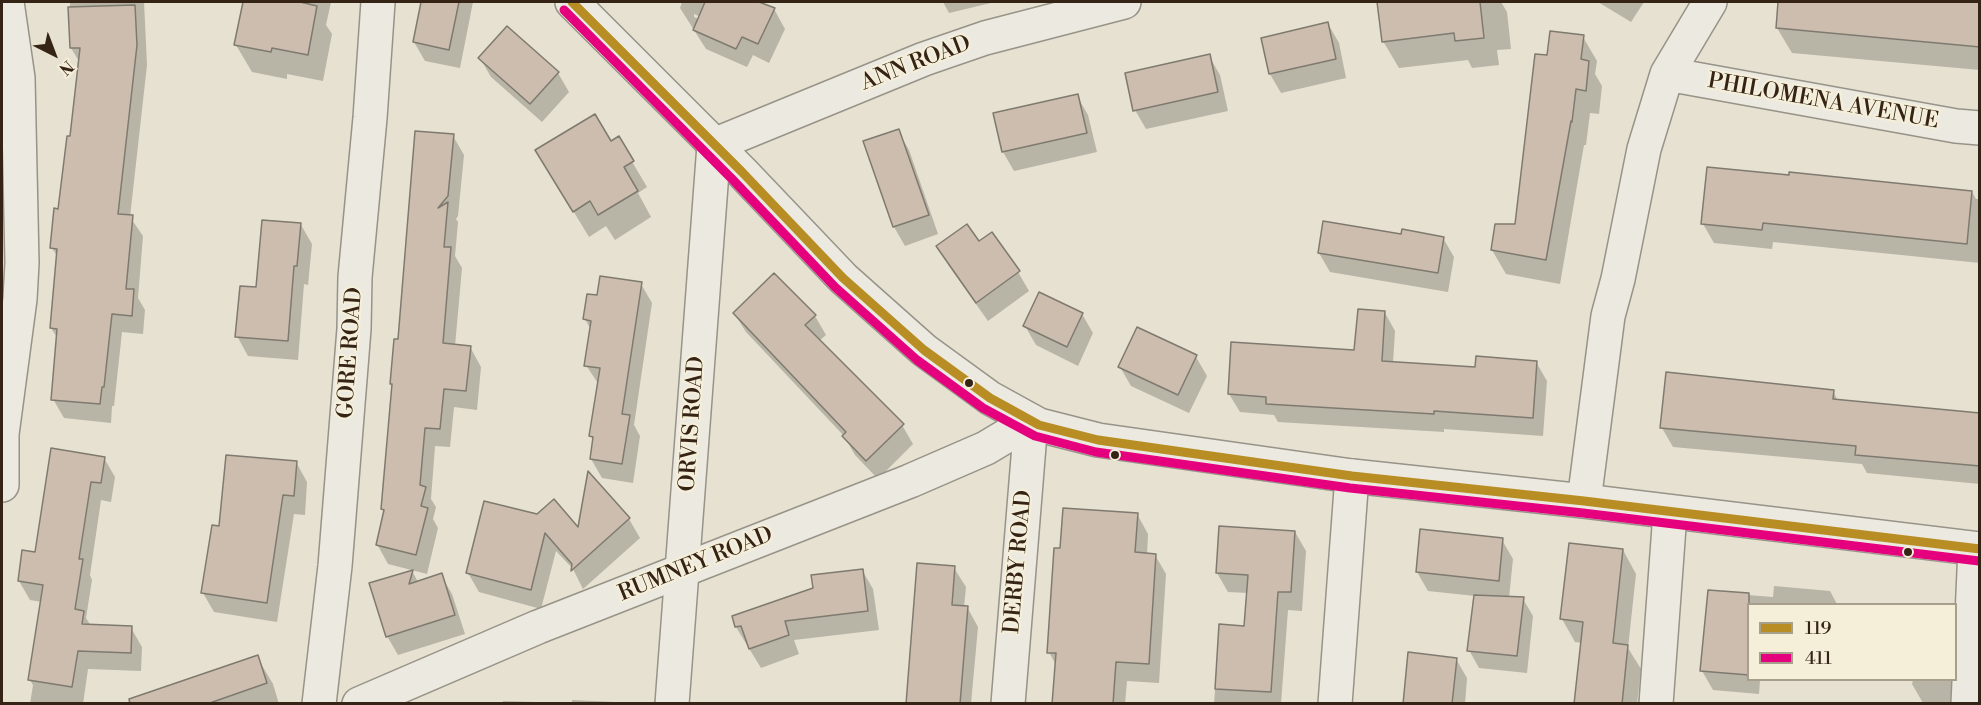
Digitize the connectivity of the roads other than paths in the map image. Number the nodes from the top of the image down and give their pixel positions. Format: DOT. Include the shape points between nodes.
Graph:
graph roads {
  1 [pos="7,2"];
  2 [pos="378,2"];
  3 [pos="572,2"];
  4 [pos="1124,2"];
  5 [pos="1710,2"];
  6 [pos="1667,74"];
  7 [pos="1980,128"];
  8 [pos="714,145"];
  9 [pos="1031,421"];
  10 [pos="1352,476"];
  11 [pos="2,485"];
  12 [pos="1584,501"];
  13 [pos="1670,513"];
  14 [pos="1977,549"];
  15 [pos="681,570"];
  16 [pos="319,704"];
  17 [pos="359,704"];
  18 [pos="672,704"];
  19 [pos="1008,704"];
  20 [pos="1335,704"];
  21 [pos="1656,704"];
  22 [pos="1968,704"];
  1 -- 11 [label="street" via="18,78 22,263 2,434"];
  2 -- 16 [label="street, GORE ROAD" via="335,566"];
  3 -- 8 [label="street"];
  4 -- 8 [label="street, ANN ROAD" via="986,38 924,59"];
  5 -- 6 [label="street"];
  6 -- 7 [label="street, PHILOMENA AVENUE"];
  6 -- 12 [label="street" via="1644,149 1608,316"];
  8 -- 9 [label="street" via="843,278 924,350 990,398"];
  8 -- 15 [label="street, ORVIS ROAD"];
  9 -- 10 [label="street" via="1098,440"];
  9 -- 15 [label="street, RUMNEY ROAD" via="986,448 910,481"];
  9 -- 19 [label="street, DERBY ROAD"];
  10 -- 12 [label="street"];
  10 -- 20 [label="street"];
  12 -- 13 [label="street"];
  13 -- 14 [label="street"];
  13 -- 21 [label="street"];
  14 -- 22 [label="street"];
  15 -- 17 [label="street, RUMNEY ROAD"];
  15 -- 18 [label="street, ORVIS ROAD"];
}
